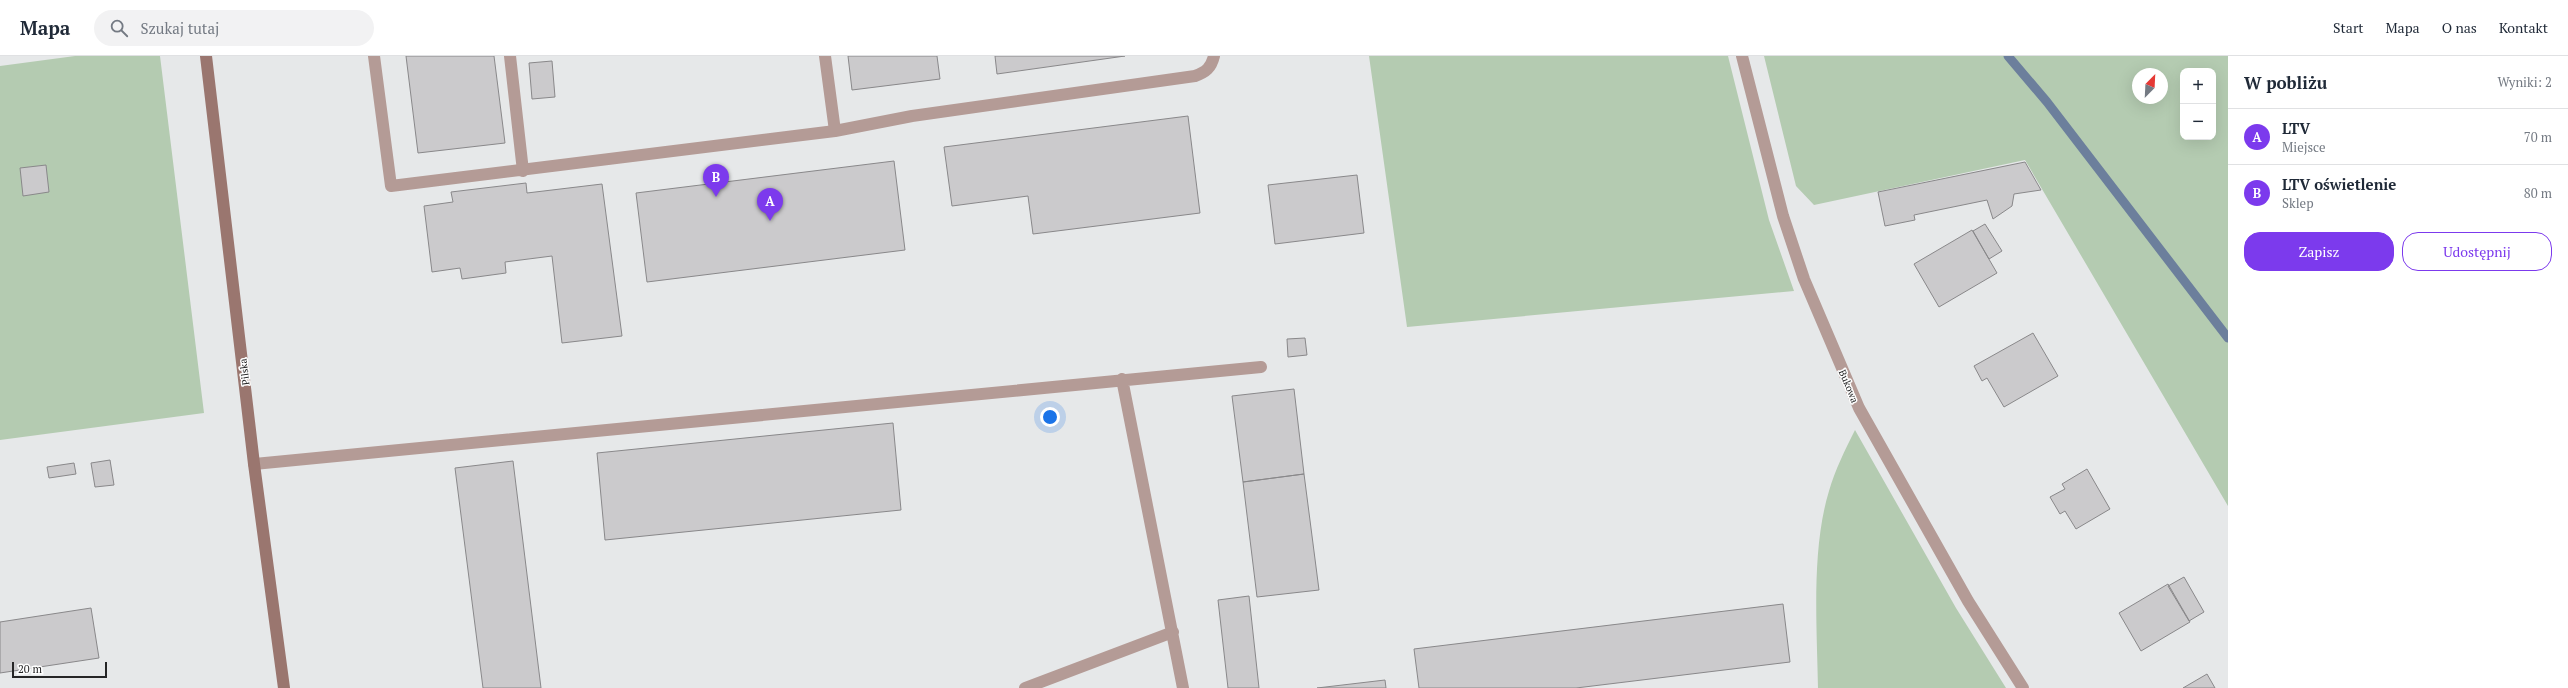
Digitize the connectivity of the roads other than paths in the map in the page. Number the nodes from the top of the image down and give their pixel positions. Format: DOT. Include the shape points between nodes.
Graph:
graph roads {
  1 [pos="206,56"];
  2 [pos="374,56"];
  3 [pos="510,56"];
  4 [pos="825,56"];
  5 [pos="1214,56"];
  6 [pos="1742,56"];
  7 [pos="835,131"];
  8 [pos="523,171"];
  9 [pos="1261,367"];
  10 [pos="1122,379"];
  11 [pos="254,464"];
  12 [pos="1173,632"];
  13 [pos="284,688"];
  14 [pos="1025,688"];
  15 [pos="1183,688"];
  16 [pos="2022,688"];
  1 -- 11 [label="street, Pilska"];
  2 -- 8 [label="street" via="391,186"];
  3 -- 8 [label="street"];
  4 -- 7 [label="street"];
  5 -- 7 [label="street" via="1211,66 1195,76 912,116"];
  6 -- 16 [label="street, Bukowa" via="1783,216 1804,279 1859,408 1964,594"];
  7 -- 8 [label="street"];
  9 -- 10 [label="street"];
  10 -- 11 [label="street"];
  10 -- 12 [label="street"];
  11 -- 13 [label="street, Pilska"];
  12 -- 14 [label="street"];
  12 -- 15 [label="street"];
}
